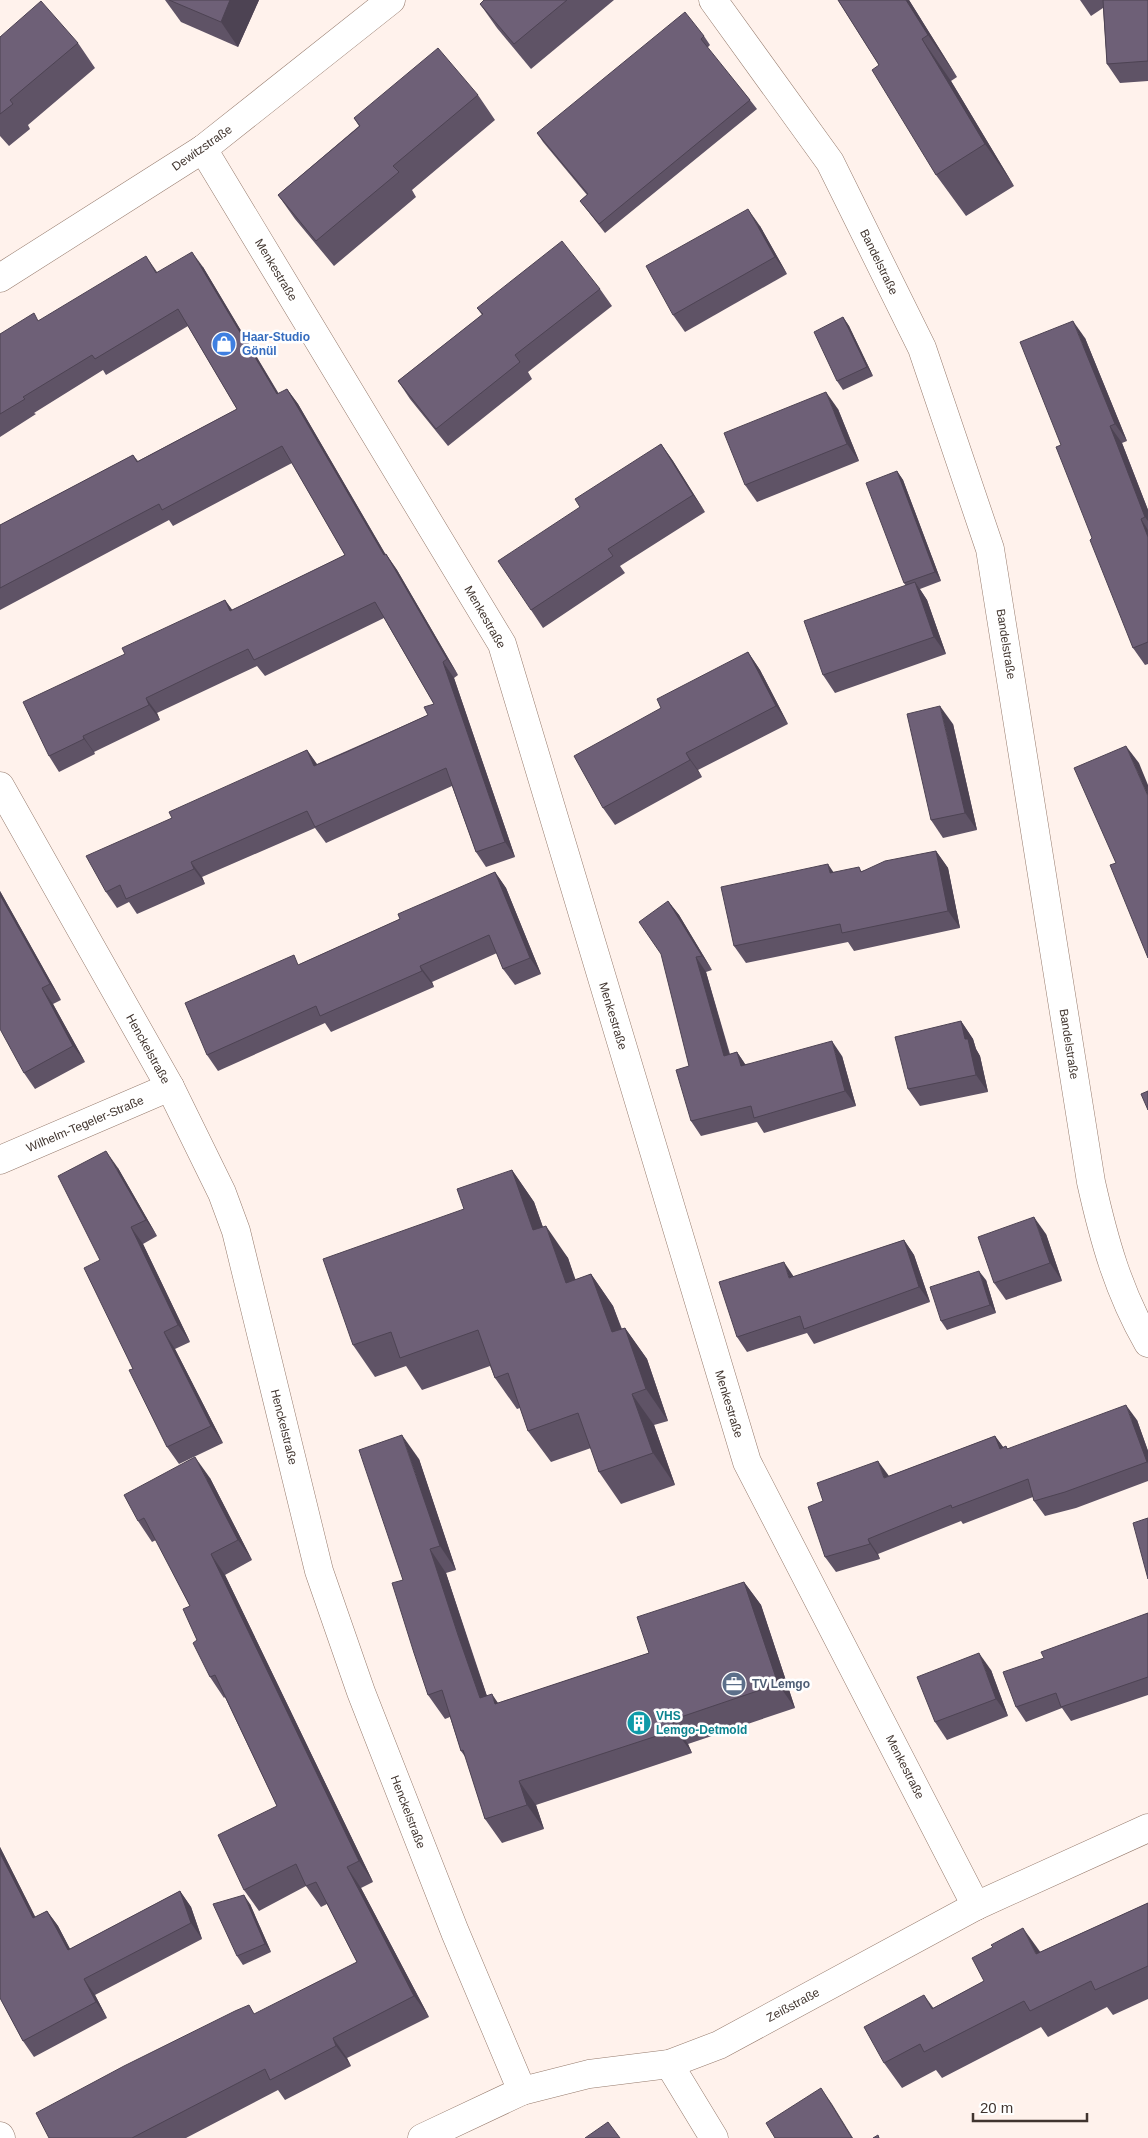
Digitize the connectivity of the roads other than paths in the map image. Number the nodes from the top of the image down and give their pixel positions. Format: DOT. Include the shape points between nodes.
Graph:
graph roads {
  1 [pos="391,0"];
  2 [pos="713,0"];
  3 [pos="204,150"];
  4 [pos="0,278"];
  5 [pos="0,786"];
  6 [pos="170,1087"];
  7 [pos="0,1160"];
  8 [pos="1148,1343"];
  9 [pos="1148,1828"];
  10 [pos="976,1906"];
  11 [pos="669,2064"];
  12 [pos="522,2091"];
  13 [pos="422,2138"];
  14 [pos="714,2138"];
  1 -- 3 [label="street, Dewitzstraße"];
  2 -- 8 [label="street, Bandelstraße" via="830,162 922,348 990,549 1091,1182 1106,1248 1133,1317"];
  3 -- 4 [label="street, Dewitzstraße"];
  3 -- 10 [label="street, Menkestraße" via="502,644 747,1462"];
  5 -- 6 [label="street, Henckelstraße"];
  6 -- 7 [label="street, Wilhelm-Tegeler-Straße"];
  6 -- 12 [label="street, Henckelstraße" via="222,1193 236,1231 319,1571 361,1692 455,1932"];
  9 -- 10 [label="street, Zeißstraße"];
  10 -- 11 [label="street, Zeißstraße" via="719,2045"];
  11 -- 12 [label="street, Zeißstraße" via="588,2074"];
  11 -- 14 [label="street"];
  12 -- 13 [label="street, Zeißstraße"];
}
